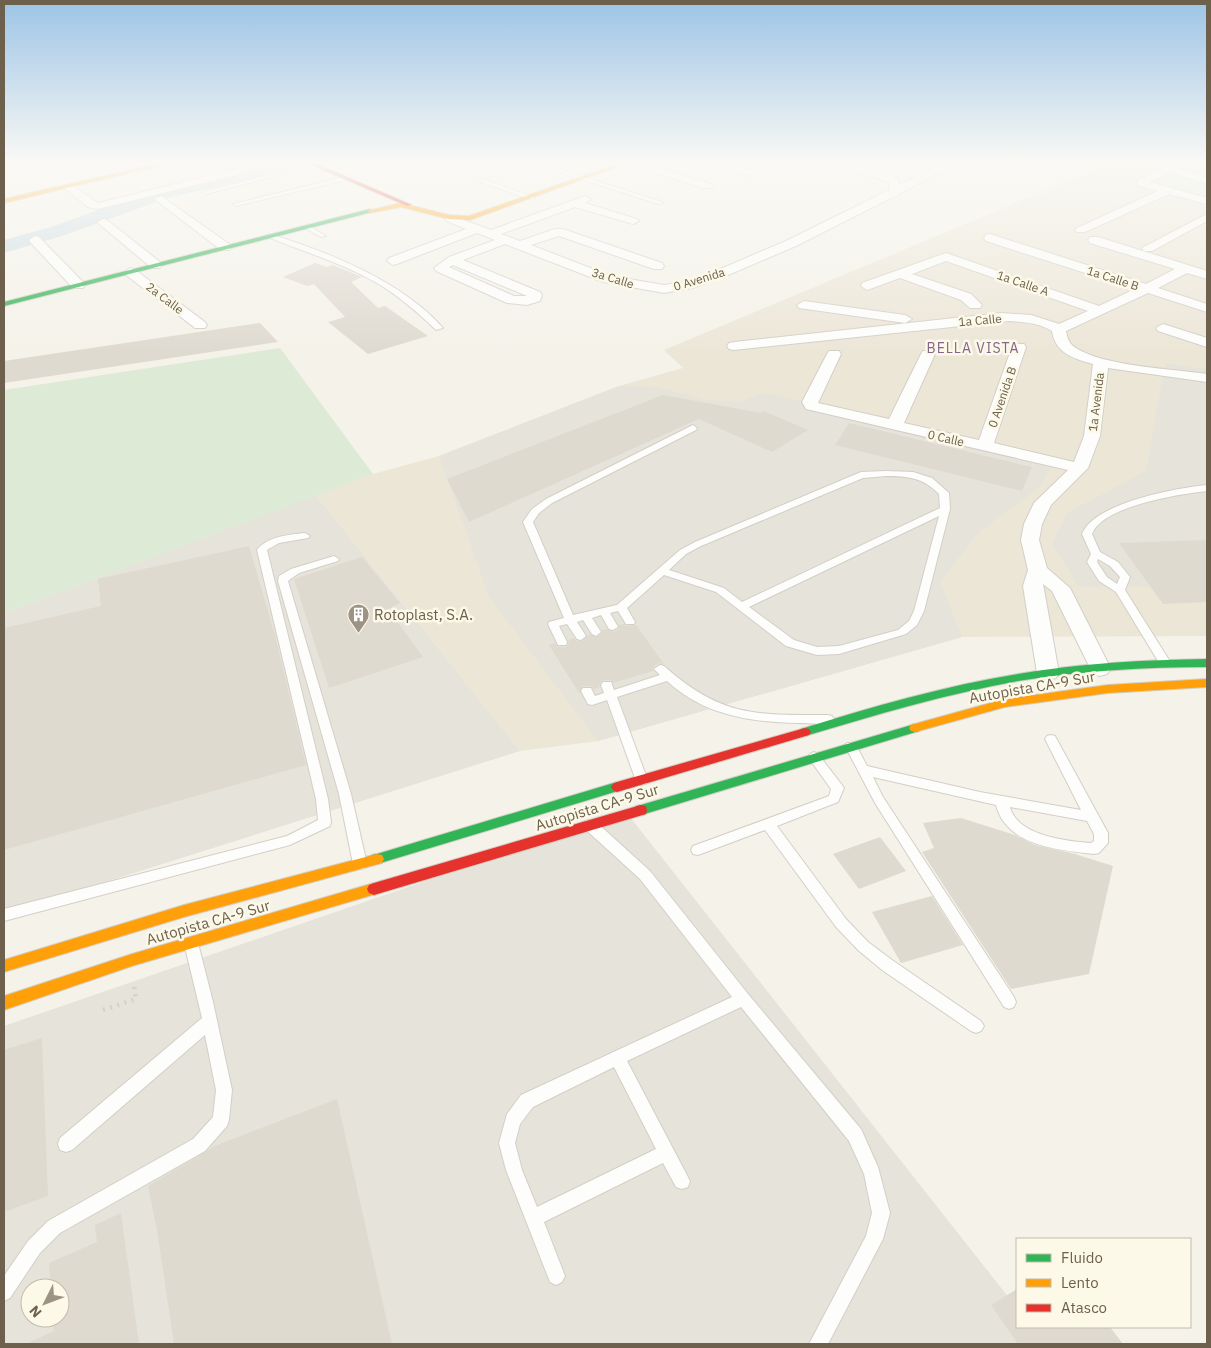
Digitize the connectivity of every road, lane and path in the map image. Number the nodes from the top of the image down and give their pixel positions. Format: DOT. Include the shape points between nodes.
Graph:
graph roads {
  1 [pos="109,227"];
  2 [pos="199,227"];
  3 [pos="307,227"];
  4 [pos="471,227"];
  5 [pos="510,227"];
  6 [pos="826,227"];
  7 [pos="1088,227"];
  8 [pos="1188,227"];
  9 [pos="477,229"];
  10 [pos="1081,230"];
  11 [pos="491,234"];
  12 [pos="270,236"];
  13 [pos="323,236"];
  14 [pos="990,238"];
  15 [pos="34,240"];
  16 [pos="505,240"];
  17 [pos="1094,240"];
  18 [pos="521,245"];
  19 [pos="225,247"];
  20 [pos="1148,248"];
  21 [pos="455,261"];
  22 [pos="393,262"];
  23 [pos="156,265"];
  24 [pos="658,266"];
  25 [pos="1186,268"];
  26 [pos="130,272"];
  27 [pos="901,274"];
  28 [pos="1207,275"];
  29 [pos="78,285"];
  30 [pos="867,286"];
  31 [pos="664,289"];
  32 [pos="1146,289"];
  33 [pos="4,304"];
  34 [pos="804,305"];
  35 [pos="975,305"];
  36 [pos="1207,308"];
  37 [pos="1099,310"];
  38 [pos="938,324"];
  39 [pos="200,325"];
  40 [pos="439,328"];
  41 [pos="1163,328"];
  42 [pos="1059,329"];
  43 [pos="1207,343"];
  44 [pos="734,346"];
  45 [pos="1020,347"];
  46 [pos="834,354"];
  47 [pos="928,354"];
  48 [pos="1101,362"];
  49 [pos="1207,378"];
  50 [pos="894,426"];
  51 [pos="693,428"];
  52 [pos="985,447"];
  53 [pos="1080,468"];
  54 [pos="1207,488"];
  55 [pos="945,510"];
  56 [pos="305,536"];
  57 [pos="1096,554"];
  58 [pos="334,559"];
  59 [pos="1038,570"];
  60 [pos="662,571"];
  61 [pos="1120,590"];
  62 [pos="621,606"];
  63 [pos="742,606"];
  64 [pos="604,611"];
  65 [pos="586,616"];
  66 [pos="570,620"];
  67 [pos="630,622"];
  68 [pos="613,627"];
  69 [pos="596,632"];
  70 [pos="581,636"];
  71 [pos="562,642"];
  72 [pos="1207,663"];
  73 [pos="1164,664"];
  74 [pos="1100,669"];
  75 [pos="1048,673"];
  76 [pos="1207,683"];
  77 [pos="610,690"];
  78 [pos="587,691"];
  79 [pos="847,719"];
  80 [pos="1051,739"];
  81 [pos="852,746"];
  82 [pos="814,757"];
  83 [pos="862,770"];
  84 [pos="642,781"];
  85 [pos="1002,802"];
  86 [pos="1091,817"];
  87 [pos="768,824"];
  88 [pos="590,825"];
  89 [pos="698,850"];
  90 [pos="360,864"];
  91 [pos="4,915"];
  92 [pos="191,943"];
  93 [pos="4,966"];
  94 [pos="136,999"];
  95 [pos="743,999"];
  96 [pos="4,1002"];
  97 [pos="1008,1002"];
  98 [pos="103,1010"];
  99 [pos="210,1022"];
  100 [pos="976,1026"];
  101 [pos="617,1058"];
  102 [pos="66,1144"];
  103 [pos="667,1152"];
  104 [pos="682,1181"];
  105 [pos="534,1218"];
  106 [pos="556,1276"];
  107 [pos="4,1292"];
  108 [pos="818,1344"];
  1 -- 23 [label="street"];
  2 -- 19 [label="street"];
  3 -- 12 [label="main road"];
  3 -- 13 [label="lane"];
  4 -- 9 [label="street, 3a Calle"];
  5 -- 11 [label="street"];
  6 -- 31 [label="street, 0 Avenida" via="722,273"];
  7 -- 10 [label="street"];
  8 -- 20 [label="street"];
  9 -- 11 [label="street, 3a Calle"];
  9 -- 22 [label="street"];
  11 -- 16 [label="street, 3a Calle"];
  12 -- 19 [label="main road"];
  12 -- 40 [label="lane" via="365,274 402,296"];
  14 -- 32 [label="street, 1a Calle B"];
  15 -- 29 [label="street"];
  16 -- 18 [label="street, 3a Calle"];
  16 -- 21 [label="street"];
  17 -- 25 [label="street"];
  18 -- 24 [label="street" via="558,232"];
  18 -- 31 [label="street, 3a Calle" via="608,279"];
  19 -- 23 [label="main road"];
  21 -- 21 [label="street" via="530,292 534,298 512,300 440,268"];
  23 -- 26 [label="main road"];
  25 -- 28 [label="street"];
  25 -- 32 [label="street"];
  26 -- 29 [label="main road"];
  26 -- 39 [label="street, 2a Calle"];
  27 -- 30 [label="street"];
  27 -- 35 [label="street" via="966,298"];
  27 -- 37 [label="street, 1a Calle A" via="946,257"];
  29 -- 33 [label="main road"];
  32 -- 36 [label="street, 1a Calle B"];
  32 -- 37 [label="street"];
  34 -- 38 [label="street"];
  37 -- 42 [label="street"];
  38 -- 42 [label="street, 1a Calle" via="1001,317 1042,321"];
  38 -- 44 [label="street, 1a Calle"];
  41 -- 43 [label="street"];
  42 -- 48 [label="street" via="1060,340 1068,349"];
  45 -- 52 [label="street, 0 Avenida B"];
  46 -- 50 [label="street, 0 Calle" via="810,402 811,406"];
  47 -- 50 [label="street"];
  48 -- 49 [label="street"];
  48 -- 53 [label="street, 1a Avenida" via="1092,436"];
  50 -- 52 [label="street, 0 Calle"];
  51 -- 66 [label="lane" via="535,511 528,522"];
  52 -- 53 [label="street, 0 Calle"];
  53 -- 59 [label="street, 1a Avenida" via="1043,503 1033,524 1030,540"];
  54 -- 57 [label="lane" via="1192,489 1116,510 1092,524 1087,534"];
  55 -- 60 [label="lane" via="944,493 929,480 886,472 861,475 698,544"];
  55 -- 63 [label="lane"];
  55 -- 63 [label="lane" via="919,611 902,632 839,650 817,651 790,643"];
  56 -- 91 [label="lane" via="271,543 262,550 325,822 290,840"];
  57 -- 61 [label="lane" via="1092,562 1103,579"];
  57 -- 61 [label="lane" via="1114,564 1124,577"];
  58 -- 90 [label="lane" via="295,571 283,581 345,794"];
  59 -- 74 [label="street" via="1060,588"];
  59 -- 75 [label="street, 1a Avenida" via="1033,586"];
  60 -- 62 [label="lane"];
  60 -- 63 [label="lane" via="720,590"];
  61 -- 73 [label="lane"];
  62 -- 64 [label="lane"];
  62 -- 67 [label="lane"];
  64 -- 65 [label="lane"];
  64 -- 68 [label="lane"];
  65 -- 66 [label="lane"];
  65 -- 69 [label="lane"];
  66 -- 70 [label="lane"];
  66 -- 71 [label="lane" via="553,624"];
  72 -- 73 [label="main road, Autopista CA-9 Sur"];
  73 -- 74 [label="main road, Autopista CA-9 Sur"];
  74 -- 75 [label="main road, Autopista CA-9 Sur"];
  75 -- 79 [label="main road, Autopista CA-9 Sur" via="970,688"];
  76 -- 81 [label="main road, Autopista CA-9 Sur" via="1108,689 1006,704 943,718"];
  77 -- 78 [label="lane" via="592,701"];
  77 -- 79 [label="lane" via="664,673 688,694 735,714 764,719"];
  77 -- 84 [label="lane"];
  79 -- 84 [label="main road, Autopista CA-9 Sur"];
  80 -- 86 [label="lane"];
  81 -- 82 [label="main road, Autopista CA-9 Sur"];
  81 -- 83 [label="lane"];
  82 -- 87 [label="lane" via="838,788 838,794 834,799"];
  82 -- 88 [label="main road, Autopista CA-9 Sur"];
  83 -- 85 [label="lane"];
  83 -- 97 [label="lane"];
  84 -- 90 [label="main road, Autopista CA-9 Sur"];
  85 -- 86 [label="lane"];
  85 -- 86 [label="lane" via="1002,812 1011,823 1028,834 1064,846 1094,849 1101,843 1101,833"];
  87 -- 89 [label="lane"];
  87 -- 100 [label="lane" via="841,922 863,946"];
  88 -- 92 [label="main road, Autopista CA-9 Sur"];
  88 -- 95 [label="lane" via="645,875"];
  90 -- 93 [label="main road, Autopista CA-9 Sur" via="184,911"];
  92 -- 96 [label="main road, Autopista CA-9 Sur"];
  92 -- 99 [label="lane"];
  94 -- 98 [label="path"];
  95 -- 101 [label="lane"];
  95 -- 108 [label="lane" via="855,1135 872,1173 881,1213 874,1240"];
  99 -- 102 [label="lane"];
  99 -- 107 [label="lane" via="224,1090 221,1120 199,1145 54,1227 34,1247"];
  101 -- 103 [label="lane"];
  101 -- 105 [label="lane" via="527,1101 512,1120 507,1143 514,1170"];
  103 -- 104 [label="lane"];
  103 -- 105 [label="lane"];
  105 -- 106 [label="lane"];
}
